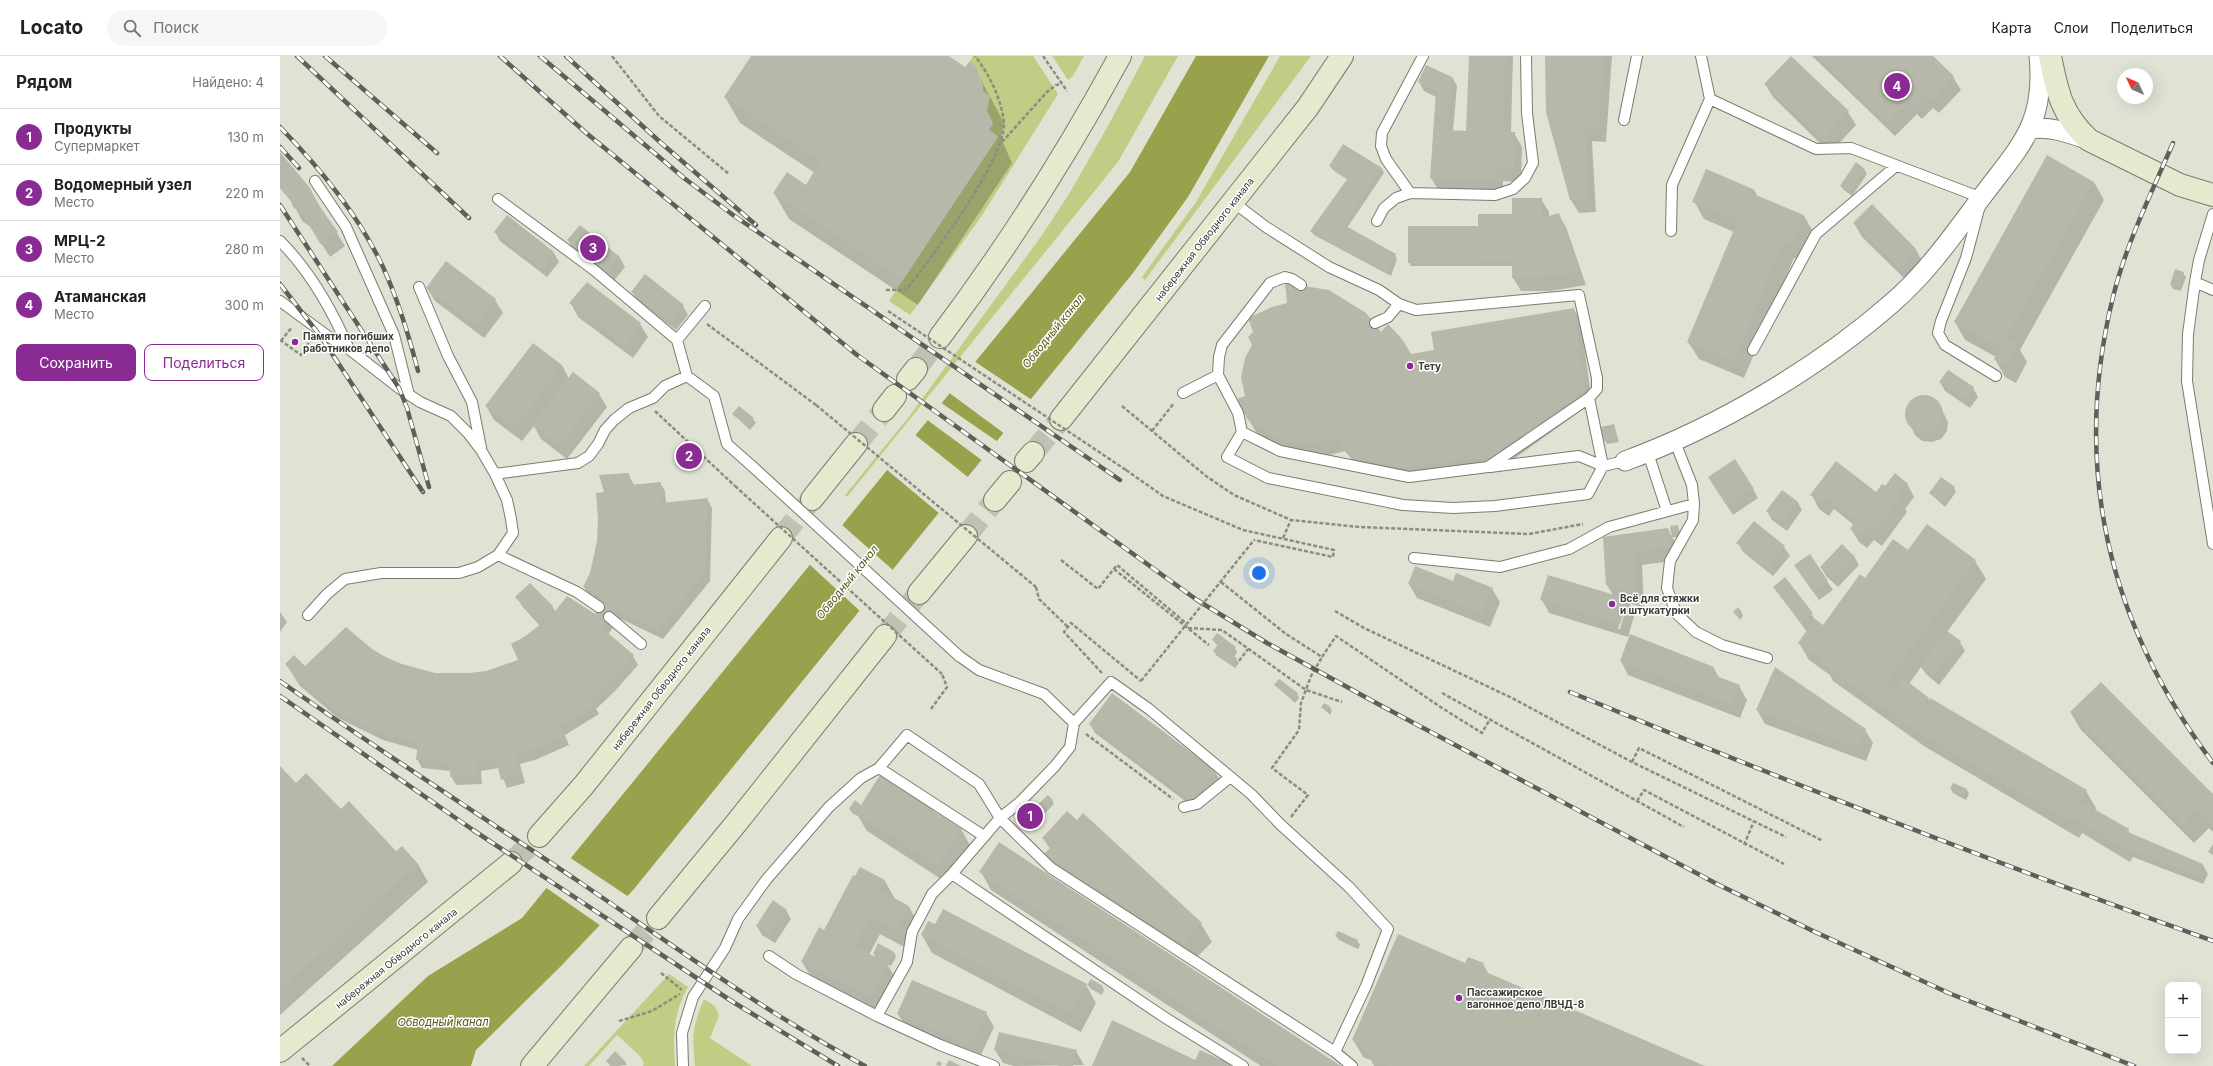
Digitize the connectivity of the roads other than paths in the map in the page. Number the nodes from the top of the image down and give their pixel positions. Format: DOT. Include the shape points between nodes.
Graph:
graph roads {
  1 [pos="1120,56"];
  2 [pos="1342,56"];
  3 [pos="1423,56"];
  4 [pos="1526,56"];
  5 [pos="1637,56"];
  6 [pos="1701,56"];
  7 [pos="2030,56"];
  8 [pos="2039,56"];
  9 [pos="2050,56"];
  10 [pos="1710,99"];
  11 [pos="1624,120"];
  12 [pos="2030,129"];
  13 [pos="2089,140"];
  14 [pos="1896,166"];
  15 [pos="315,181"];
  16 [pos="1410,193"];
  17 [pos="2213,194"];
  18 [pos="1982,198"];
  19 [pos="498,199"];
  20 [pos="1234,202"];
  21 [pos="2213,214"];
  22 [pos="1376,221"];
  23 [pos="1671,231"];
  24 [pos="280,241"];
  25 [pos="2195,282"];
  26 [pos="1301,285"];
  27 [pos="419,287"];
  28 [pos="2213,290"];
  29 [pos="280,301"];
  30 [pos="1399,304"];
  31 [pos="705,306"];
  32 [pos="1376,324"];
  33 [pos="940,337"];
  34 [pos="677,340"];
  35 [pos="349,349"];
  36 [pos="1753,350"];
  37 [pos="1218,375"];
  38 [pos="687,376"];
  39 [pos="1996,376"];
  40 [pos="1183,393"];
  41 [pos="409,395"];
  42 [pos="1589,398"];
  43 [pos="1061,419"];
  44 [pos="1242,432"];
  45 [pos="1675,442"];
  46 [pos="856,444"];
  47 [pos="481,450"];
  48 [pos="1648,453"];
  49 [pos="1625,461"];
  50 [pos="1603,466"];
  51 [pos="1488,467"];
  52 [pos="495,474"];
  53 [pos="1010,482"];
  54 [pos="812,499"];
  55 [pos="995,500"];
  56 [pos="1694,504"];
  57 [pos="2210,508"];
  58 [pos="1667,511"];
  59 [pos="966,536"];
  60 [pos="781,538"];
  61 [pos="2213,544"];
  62 [pos="498,555"];
  63 [pos="1414,558"];
  64 [pos="919,594"];
  65 [pos="599,607"];
  66 [pos="308,615"];
  67 [pos="609,617"];
  68 [pos="885,636"];
  69 [pos="641,644"];
  70 [pos="1767,658"];
  71 [pos="1074,722"];
  72 [pos="879,768"];
  73 [pos="1229,778"];
  74 [pos="1184,807"];
  75 [pos="1000,818"];
  76 [pos="539,836"];
  77 [pos="984,836"];
  78 [pos="511,863"];
  79 [pos="952,874"];
  80 [pos="658,918"];
  81 [pos="632,948"];
  82 [pos="769,956"];
  83 [pos="878,1016"];
  84 [pos="280,1051"];
  85 [pos="1335,1052"];
  86 [pos="532,1066"];
  87 [pos="683,1066"];
  88 [pos="994,1066"];
  89 [pos="1243,1066"];
  90 [pos="1352,1066"];
  1 -- 33 [label="main road" via="1082,128 996,261"];
  2 -- 20 [label="main road, набережная Обводного канала" via="1308,107"];
  3 -- 16 [label="lane" via="1382,133 1381,146 1386,159"];
  4 -- 16 [label="lane" via="1527,113 1533,163 1525,178 1513,189 1495,195"];
  5 -- 11 [label="lane"];
  6 -- 10 [label="lane"];
  7 -- 12 [label="street"];
  8 -- 12 [label="street" via="2039,106"];
  9 -- 13 [label="main road" via="2064,109"];
  10 -- 14 [label="lane" via="1816,149 1851,148"];
  10 -- 23 [label="lane" via="1672,185"];
  12 -- 13 [label="street" via="2056,129"];
  12 -- 18 [label="street"];
  13 -- 17 [label="main road" via="2180,185"];
  14 -- 18 [label="lane"];
  14 -- 36 [label="lane" via="1816,234"];
  15 -- 41 [label="lane" via="346,227 394,334"];
  16 -- 22 [label="lane" via="1396,198 1384,208"];
  18 -- 39 [label="lane" via="1966,258 1938,333 1945,345"];
  18 -- 45 [label="street" via="1929,264 1893,302 1856,332 1811,365 1761,396"];
  19 -- 34 [label="lane" via="594,270"];
  20 -- 30 [label="lane" via="1329,267 1379,290"];
  20 -- 43 [label="main road, набережная Обводного канала"];
  21 -- 25 [label="lane"];
  24 -- 35 [label="lane" via="320,291"];
  25 -- 28 [label="lane"];
  25 -- 57 [label="lane" via="2188,334 2187,381"];
  26 -- 37 [label="lane" via="1285,277 1270,283 1222,344"];
  27 -- 47 [label="lane" via="448,356 472,402"];
  29 -- 35 [label="lane"];
  30 -- 32 [label="lane" via="1388,317"];
  30 -- 42 [label="lane" via="1416,310 1579,295 1597,378 1597,389"];
  31 -- 34 [label="lane"];
  34 -- 38 [label="lane"];
  35 -- 41 [label="lane"];
  37 -- 40 [label="lane"];
  37 -- 44 [label="lane" via="1238,413"];
  38 -- 52 [label="lane" via="665,386 653,398 630,408 614,420 589,456 578,463"];
  38 -- 71 [label="lane, bridge" via="714,396 727,444 959,656 979,670 1044,694"];
  41 -- 47 [label="lane" via="450,416"];
  42 -- 50 [label="lane"];
  42 -- 51 [label="lane"];
  44 -- 50 [label="lane" via="1227,457 1268,478 1403,505 1453,508 1495,506 1588,494"];
  44 -- 51 [label="lane" via="1280,451 1409,477"];
  45 -- 48 [label="street"];
  45 -- 56 [label="lane" via="1692,485"];
  46 -- 54 [label="main road"];
  47 -- 52 [label="lane"];
  48 -- 49 [label="street"];
  48 -- 58 [label="lane"];
  49 -- 50 [label="lane"];
  50 -- 51 [label="lane" via="1579,456"];
  52 -- 62 [label="lane" via="507,500 513,533"];
  53 -- 55 [label="main road"];
  56 -- 58 [label="lane"];
  56 -- 70 [label="lane" via="1693,520 1670,561 1667,588 1676,613 1696,632 1722,645"];
  57 -- 61 [label="lane"];
  58 -- 63 [label="lane" via="1609,527 1569,549 1500,567"];
  59 -- 64 [label="main road"];
  60 -- 76 [label="main road, набережная Обводного канала" via="584,785"];
  62 -- 65 [label="lane" via="577,592"];
  62 -- 66 [label="lane" via="478,567 459,573 381,574 345,579"];
  67 -- 69 [label="lane"];
  68 -- 80 [label="main road"];
  71 -- 73 [label="lane" via="1111,682 1202,752"];
  71 -- 75 [label="lane" via="1070,747 1044,779"];
  72 -- 75 [label="lane" via="907,735 979,784"];
  72 -- 77 [label="lane"];
  72 -- 87 [label="lane" via="861,778 840,796 766,880 738,919 725,948 693,997 682,1033"];
  73 -- 74 [label="lane" via="1197,804"];
  73 -- 85 [label="lane" via="1251,794 1349,887 1388,928 1366,986"];
  75 -- 77 [label="lane"];
  75 -- 85 [label="lane" via="1051,868"];
  77 -- 79 [label="lane"];
  78 -- 84 [label="main road, набережная Обводного канала"];
  79 -- 83 [label="lane" via="932,894 912,932 907,962"];
  79 -- 89 [label="lane"];
  81 -- 86 [label="main road"];
  82 -- 83 [label="lane" via="796,974"];
  83 -- 88 [label="lane" via="940,1045"];
  85 -- 90 [label="lane"];
}
